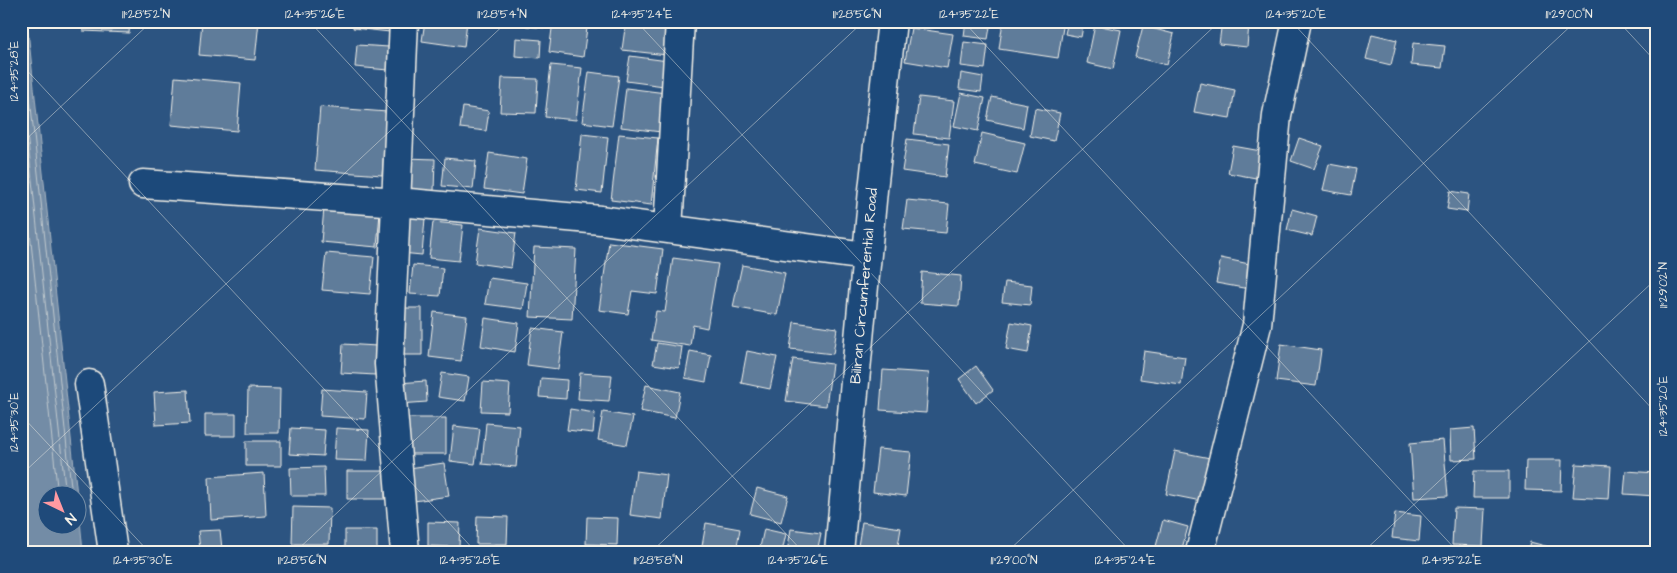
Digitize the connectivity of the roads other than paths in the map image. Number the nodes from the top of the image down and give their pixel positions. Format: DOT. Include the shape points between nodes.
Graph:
graph roads {
  1 [pos="404,21"];
  2 [pos="680,21"];
  3 [pos="892,21"];
  4 [pos="1297,21"];
  5 [pos="142,184"];
  6 [pos="398,202"];
  7 [pos="668,229"];
  8 [pos="866,256"];
  9 [pos="89,384"];
  10 [pos="113,552"];
  11 [pos="405,552"];
  12 [pos="839,552"];
  13 [pos="1200,552"];
  1 -- 6 [label="street"];
  2 -- 7 [label="street"];
  3 -- 8 [label="street, Biliran Circumferential Road"];
  4 -- 13 [label="street" via="1277,115 1257,325"];
  5 -- 6 [label="street"];
  6 -- 7 [label="street"];
  6 -- 11 [label="street" via="390,364"];
  7 -- 8 [label="street"];
  8 -- 12 [label="street, Biliran Circumferential Road"];
  9 -- 10 [label="street"];
}
